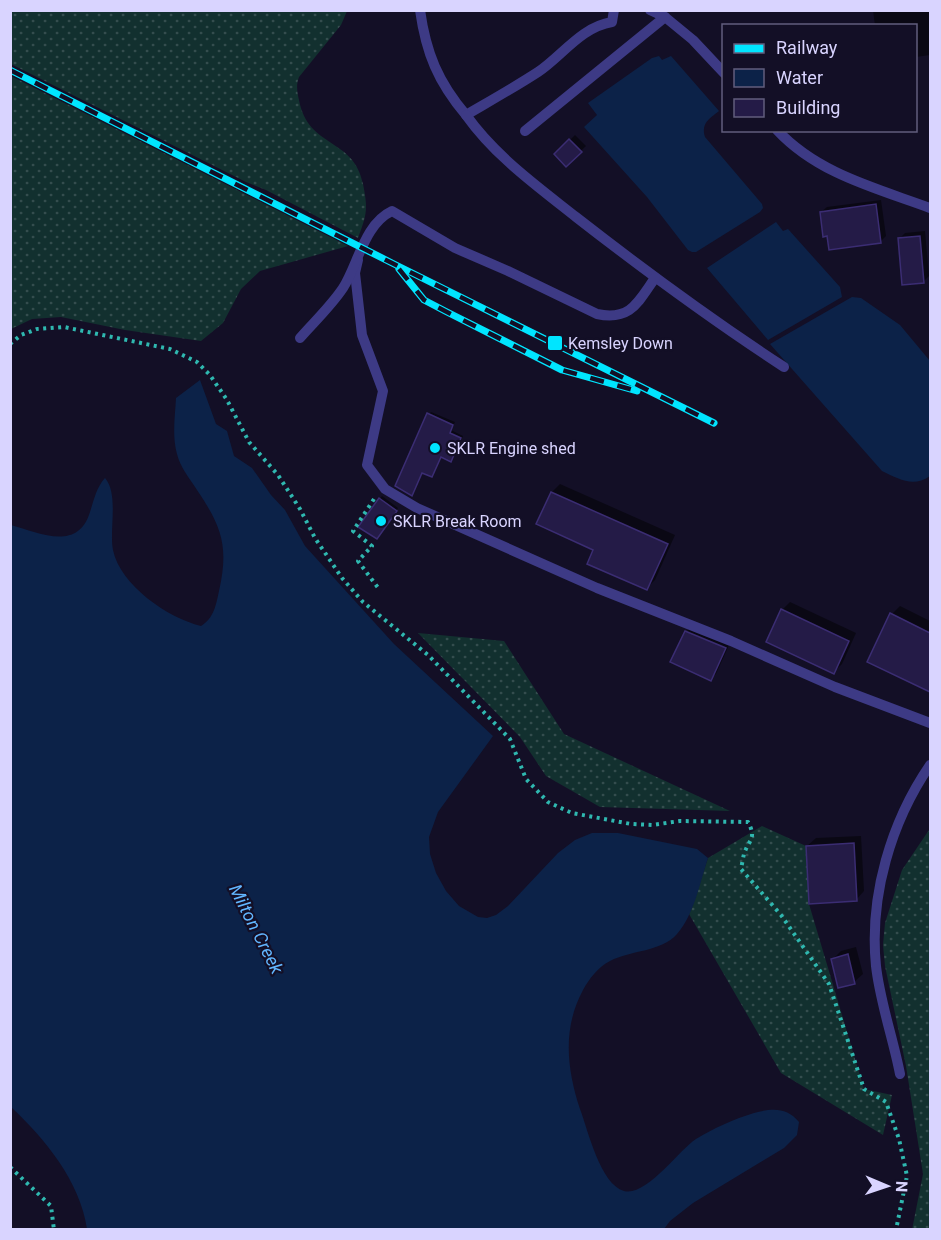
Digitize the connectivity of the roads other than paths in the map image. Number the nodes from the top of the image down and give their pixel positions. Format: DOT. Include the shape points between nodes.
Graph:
graph roads {
  1 [pos="420,10"];
  2 [pos="614,10"];
  3 [pos="650,10"];
  4 [pos="665,17"];
  5 [pos="722,72"];
  6 [pos="466,116"];
  7 [pos="525,131"];
  8 [pos="779,132"];
  9 [pos="930,208"];
  10 [pos="358,260"];
  11 [pos="656,278"];
  12 [pos="300,338"];
  13 [pos="784,367"];
  14 [pos="930,723"];
  15 [pos="930,765"];
  16 [pos="900,1074"];
  1 -- 6 [label="lane" via="434,69"];
  2 -- 6 [label="lane" via="612,22 573,42 538,72"];
  3 -- 4 [label="lane"];
  4 -- 5 [label="lane"];
  4 -- 7 [label="lane"];
  6 -- 11 [label="lane" via="521,173"];
  8 -- 9 [label="lane" via="798,151 833,172"];
  10 -- 11 [label="lane" via="375,226 394,212 455,248 597,314 613,316 631,310"];
  10 -- 12 [label="lane" via="341,290"];
  10 -- 14 [label="lane" via="355,273 362,335 383,391 367,465 382,486 417,508 597,588"];
  11 -- 13 [label="lane"];
  15 -- 16 [label="lane" via="889,849 879,886 876,968"];
}
